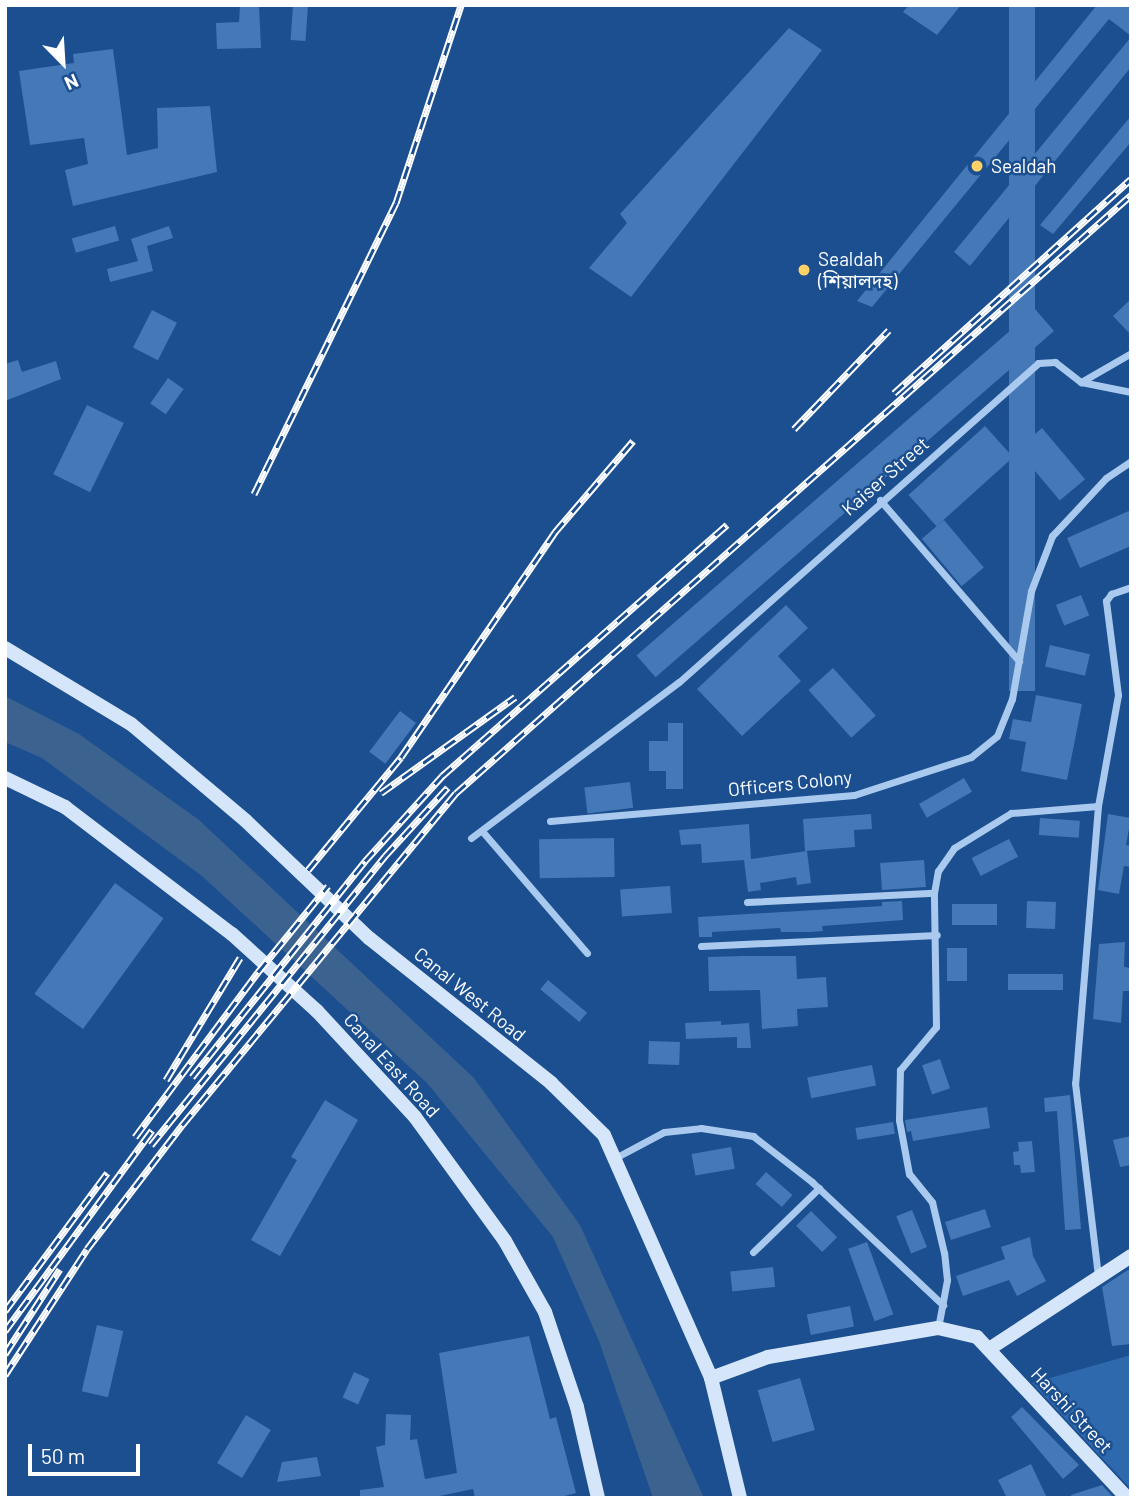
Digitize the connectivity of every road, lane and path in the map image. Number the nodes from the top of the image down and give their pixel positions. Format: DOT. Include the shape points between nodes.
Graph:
graph roads {
  1 [pos="1131,353"];
  2 [pos="1081,382"];
  3 [pos="1131,392"];
  4 [pos="1131,461"];
  5 [pos="880,500"];
  6 [pos="1131,587"];
  7 [pos="5,648"];
  8 [pos="1019,661"];
  9 [pos="5,778"];
  10 [pos="1098,806"];
  11 [pos="550,821"];
  12 [pos="482,831"];
  13 [pos="471,838"];
  14 [pos="934,893"];
  15 [pos="747,902"];
  16 [pos="937,935"];
  17 [pos="701,946"];
  18 [pos="587,953"];
  19 [pos="615,1158"];
  20 [pos="819,1188"];
  21 [pos="753,1252"];
  22 [pos="1131,1255"];
  23 [pos="1098,1276"];
  24 [pos="943,1305"];
  25 [pos="938,1328"];
  26 [pos="989,1349"];
  27 [pos="711,1378"];
  28 [pos="598,1498"];
  29 [pos="740,1498"];
  30 [pos="1127,1498"];
  1 -- 2 [label="street"];
  2 -- 3 [label="street, Kaiser Street"];
  2 -- 5 [label="street, Kaiser Street" via="1055,362 1038,363"];
  4 -- 8 [label="street, Officers Colony" via="1106,478 1052,536 1031,590"];
  5 -- 8 [label="street"];
  5 -- 12 [label="street, Kaiser Street" via="679,682"];
  6 -- 10 [label="street" via="1111,594 1106,601 1118,695"];
  7 -- 19 [label="street, Canal West Road" via="142,733 246,821 369,938 551,1083 604,1135"];
  8 -- 11 [label="street, Officers Colony" via="1012,699 997,736 971,757 854,794"];
  9 -- 28 [label="street, Canal East Road" via="65,807 232,934 317,1011 415,1117 505,1241 545,1312 578,1407"];
  10 -- 14 [label="street" via="1031,808 996,820 954,848 938,871"];
  10 -- 23 [label="street" via="1075,1083"];
  12 -- 13 [label="street, Kaiser Street"];
  12 -- 18 [label="street"];
  14 -- 15 [label="street"];
  14 -- 16 [label="street"];
  16 -- 17 [label="street"];
  16 -- 24 [label="street" via="936,1027 900,1070 899,1120 911,1180 935,1209 947,1280"];
  19 -- 20 [label="street" via="664,1132 701,1128 753,1136"];
  19 -- 27 [label="street, Canal West Road"];
  20 -- 21 [label="street"];
  20 -- 24 [label="street"];
  22 -- 23 [label="street"];
  23 -- 26 [label="street"];
  24 -- 25 [label="street"];
  25 -- 26 [label="street, Harshi Street" via="977,1337"];
  25 -- 27 [label="street" via="768,1357"];
  26 -- 30 [label="street, Harshi Street"];
  27 -- 29 [label="street, Canal West Road"];
}
